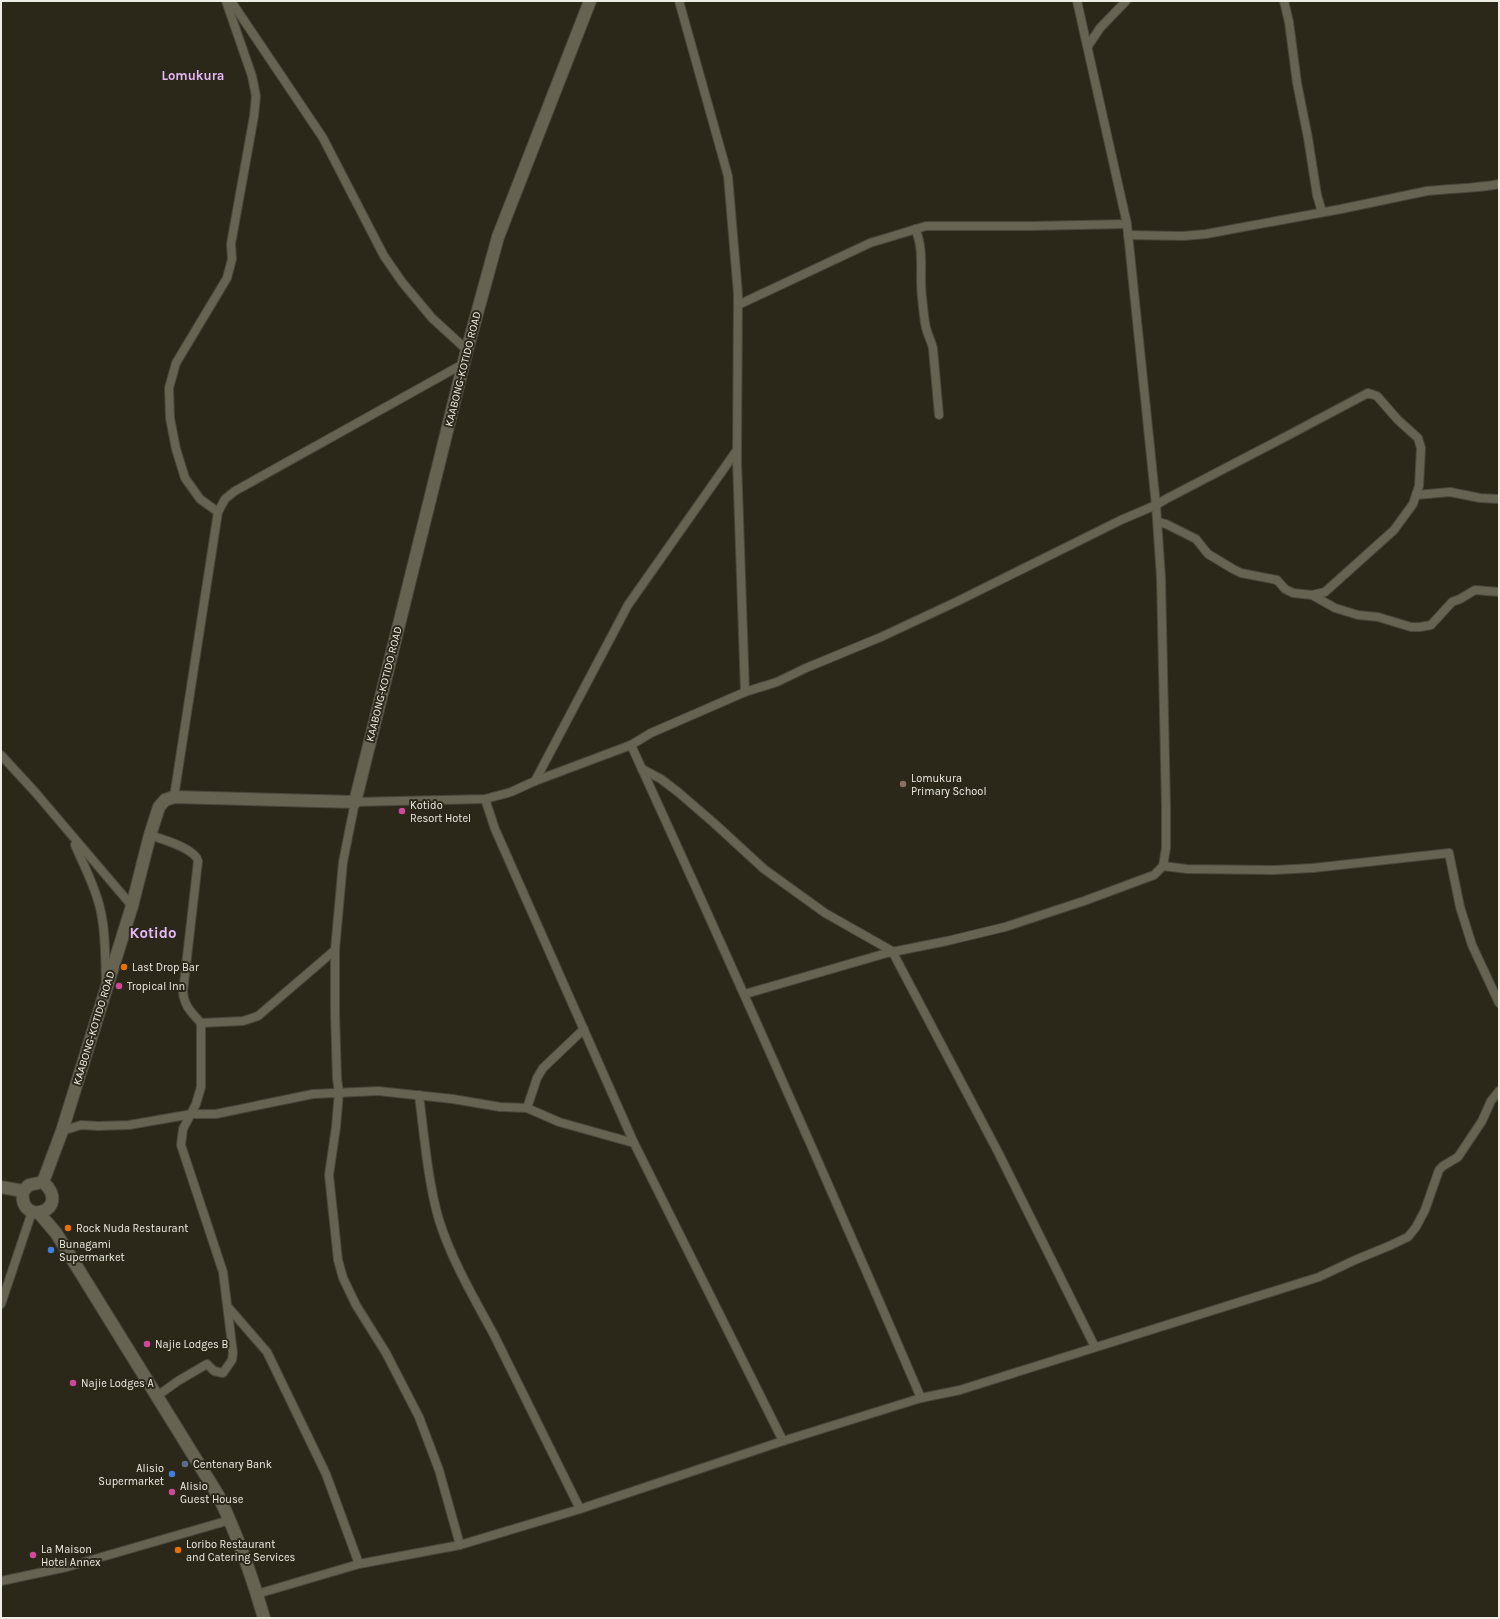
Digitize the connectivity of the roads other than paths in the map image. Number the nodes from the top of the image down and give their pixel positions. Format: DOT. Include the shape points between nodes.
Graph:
graph roads {
  1 [pos="226,1"];
  2 [pos="231,1"];
  3 [pos="590,1"];
  4 [pos="679,1"];
  5 [pos="1077,1"];
  6 [pos="1126,1"];
  7 [pos="1284,1"];
  8 [pos="1088,46"];
  9 [pos="1499,184"];
  10 [pos="1322,212"];
  11 [pos="1128,224"];
  12 [pos="914,229"];
  13 [pos="1128,235"];
  14 [pos="738,305"];
  15 [pos="467,350"];
  16 [pos="463,364"];
  17 [pos="939,415"];
  18 [pos="737,450"];
  19 [pos="1416,495"];
  20 [pos="1499,499"];
  21 [pos="1156,506"];
  22 [pos="218,512"];
  23 [pos="1158,522"];
  24 [pos="1499,592"];
  25 [pos="1312,595"];
  26 [pos="745,692"];
  27 [pos="631,745"];
  28 [pos="2,760"];
  29 [pos="642,769"];
  30 [pos="535,781"];
  31 [pos="174,797"];
  32 [pos="485,799"];
  33 [pos="355,802"];
  34 [pos="70,835"];
  35 [pos="150,835"];
  36 [pos="1163,866"];
  37 [pos="132,906"];
  38 [pos="335,950"];
  39 [pos="892,952"];
  40 [pos="106,989"];
  41 [pos="745,994"];
  42 [pos="1499,1003"];
  43 [pos="201,1023"];
  44 [pos="584,1029"];
  45 [pos="1499,1091"];
  46 [pos="339,1092"];
  47 [pos="419,1095"];
  48 [pos="527,1108"];
  49 [pos="192,1114"];
  50 [pos="62,1131"];
  51 [pos="634,1143"];
  52 [pos="43,1182"];
  53 [pos="1,1187"];
  54 [pos="23,1191"];
  55 [pos="50,1206"];
  56 [pos="36,1213"];
  57 [pos="56,1233"];
  58 [pos="1,1304"];
  59 [pos="228,1307"];
  60 [pos="1095,1347"];
  61 [pos="157,1396"];
  62 [pos="921,1398"];
  63 [pos="783,1441"];
  64 [pos="580,1509"];
  65 [pos="230,1520"];
  66 [pos="460,1545"];
  67 [pos="359,1564"];
  68 [pos="1,1581"];
  69 [pos="257,1594"];
  70 [pos="264,1618"];
  1 -- 22 [label="street" via="252,76 256,96 254,116 227,278 176,363 169,388 170,418 185,478 200,499"];
  2 -- 15 [label="street" via="323,138 388,261 402,282 432,318"];
  3 -- 15 [label="street, KAABONG-KOTIDO ROAD" via="498,237"];
  4 -- 14 [label="street" via="728,176"];
  5 -- 8 [label="street"];
  6 -- 8 [label="street" via="1100,28"];
  7 -- 10 [label="street"];
  8 -- 11 [label="street"];
  9 -- 10 [label="street" via="1427,191"];
  10 -- 13 [label="street" via="1206,234"];
  11 -- 12 [label="street" via="926,226"];
  11 -- 13 [label="street"];
  12 -- 14 [label="street" via="870,243"];
  12 -- 17 [label="street" via="920,246 922,296 926,329 932,341"];
  13 -- 21 [label="street"];
  14 -- 18 [label="street"];
  15 -- 16 [label="street, KAABONG-KOTIDO ROAD"];
  16 -- 22 [label="street" via="234,490"];
  16 -- 33 [label="street, KAABONG-KOTIDO ROAD"];
  18 -- 26 [label="street"];
  18 -- 30 [label="street" via="628,605"];
  19 -- 20 [label="street" via="1450,492"];
  19 -- 21 [label="street" via="1419,486 1420,442 1377,396 1368,393"];
  19 -- 25 [label="street" via="1413,504 1389,535 1331,587"];
  21 -- 23 [label="street"];
  21 -- 26 [label="street" via="1086,536 881,637 777,682"];
  22 -- 31 [label="street"];
  23 -- 25 [label="street" via="1196,539 1208,554 1233,570 1277,580 1285,590 1293,593"];
  23 -- 36 [label="street" via="1166,806 1166,848"];
  24 -- 25 [label="street" via="1475,590 1452,602 1431,625 1420,627 1358,615 1335,608"];
  26 -- 27 [label="street" via="651,733"];
  27 -- 29 [label="street"];
  27 -- 30 [label="street"];
  28 -- 34 [label="street" via="35,792"];
  29 -- 39 [label="street" via="678,792 770,873 825,913"];
  29 -- 41 [label="street"];
  30 -- 32 [label="street" via="511,792"];
  31 -- 33 [label="street"];
  31 -- 35 [label="street, KAABONG-KOTIDO ROAD" via="164,800 159,807"];
  32 -- 33 [label="street"];
  32 -- 44 [label="street" via="495,829"];
  33 -- 38 [label="street" via="343,862"];
  34 -- 37 [label="street"];
  34 -- 40 [label="street" via="92,881 101,909"];
  35 -- 37 [label="street, KAABONG-KOTIDO ROAD"];
  35 -- 43 [label="street" via="190,851 198,861 183,992 187,1006"];
  36 -- 39 [label="street" via="1154,875 1005,927"];
  36 -- 42 [label="street" via="1186,869 1274,870 1449,853 1460,907 1472,945"];
  37 -- 40 [label="street, KAABONG-KOTIDO ROAD"];
  38 -- 43 [label="street" via="258,1016 243,1021"];
  38 -- 46 [label="street"];
  39 -- 41 [label="street"];
  39 -- 60 [label="street" via="998,1152"];
  40 -- 50 [label="street, KAABONG-KOTIDO ROAD"];
  41 -- 62 [label="street"];
  43 -- 49 [label="street" via="201,1087"];
  44 -- 48 [label="street" via="548,1061 537,1078"];
  44 -- 51 [label="street"];
  45 -- 60 [label="street" via="1458,1157 1439,1170 1425,1210 1408,1237 1318,1277"];
  46 -- 47 [label="street" via="378,1091"];
  46 -- 49 [label="street" via="313,1094 216,1114"];
  46 -- 66 [label="street" via="329,1176 338,1260 343,1278 356,1305 390,1360 420,1417 439,1470"];
  47 -- 48 [label="street" via="500,1107"];
  47 -- 64 [label="street" via="432,1188 444,1234 466,1284"];
  48 -- 51 [label="street" via="559,1122"];
  49 -- 50 [label="street" via="129,1125 81,1124"];
  49 -- 59 [label="street" via="183,1129 181,1145 224,1272"];
  50 -- 52 [label="street, KAABONG-KOTIDO ROAD"];
  51 -- 63 [label="street"];
  52 -- 54 [label="street" via="29,1185"];
  52 -- 55 [label="street" via="52,1193 53,1200"];
  53 -- 54 [label="street"];
  54 -- 56 [label="street" via="26,1209"];
  55 -- 56 [label="street" via="46,1211"];
  55 -- 57 [label="street"];
  56 -- 57 [label="street"];
  56 -- 58 [label="street"];
  57 -- 61 [label="street"];
  59 -- 61 [label="street" via="233,1353 232,1360 223,1373 214,1371 207,1364"];
  59 -- 67 [label="street" via="267,1352 326,1474"];
  60 -- 62 [label="street" via="960,1390"];
  61 -- 65 [label="street" via="218,1494"];
  62 -- 63 [label="street"];
  63 -- 64 [label="street"];
  64 -- 66 [label="street"];
  65 -- 68 [label="street" via="67,1567"];
  65 -- 69 [label="street"];
  66 -- 67 [label="street"];
  67 -- 69 [label="street"];
  69 -- 70 [label="street"];
}
